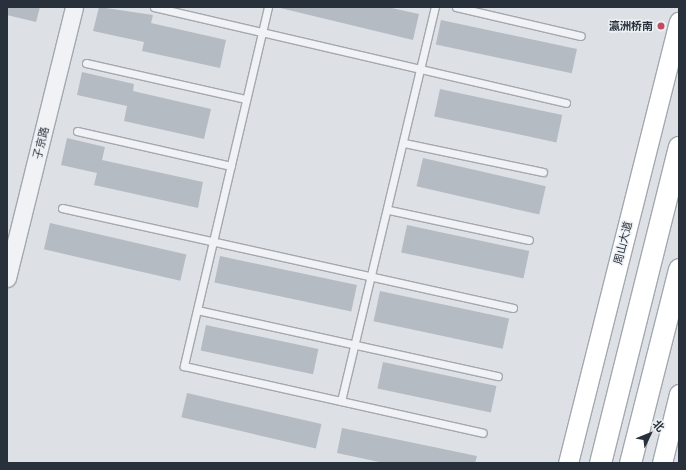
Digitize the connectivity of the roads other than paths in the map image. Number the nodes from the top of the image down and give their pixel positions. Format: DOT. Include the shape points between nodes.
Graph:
graph roads {
  1 [pos="74,7"];
  2 [pos="154,7"];
  3 [pos="268,7"];
  4 [pos="435,7"];
  5 [pos="456,7"];
  6 [pos="679,22"];
  7 [pos="262,32"];
  8 [pos="581,36"];
  9 [pos="86,63"];
  10 [pos="421,69"];
  11 [pos="246,99"];
  12 [pos="566,103"];
  13 [pos="77,131"];
  14 [pos="404,143"];
  15 [pos="679,147"];
  16 [pos="231,166"];
  17 [pos="543,172"];
  18 [pos="62,208"];
  19 [pos="389,210"];
  20 [pos="529,240"];
  21 [pos="213,241"];
  22 [pos="679,269"];
  23 [pos="373,277"];
  24 [pos="7,278"];
  25 [pos="513,308"];
  26 [pos="197,310"];
  27 [pos="355,345"];
  28 [pos="498,376"];
  29 [pos="679,394"];
  30 [pos="341,401"];
  31 [pos="483,433"];
  32 [pos="568,463"];
  33 [pos="600,463"];
  34 [pos="630,463"];
  35 [pos="662,463"];
  1 -- 24 [label="street, 子京路"];
  2 -- 7 [label="lane"];
  3 -- 7 [label="lane"];
  4 -- 10 [label="lane"];
  5 -- 8 [label="lane"];
  6 -- 32 [label="main road, 周山大道"];
  7 -- 10 [label="lane"];
  7 -- 11 [label="lane"];
  9 -- 11 [label="lane"];
  10 -- 12 [label="lane"];
  10 -- 14 [label="lane"];
  11 -- 16 [label="lane"];
  13 -- 16 [label="lane"];
  14 -- 17 [label="lane"];
  14 -- 19 [label="lane"];
  15 -- 33 [label="main road"];
  16 -- 21 [label="lane"];
  18 -- 21 [label="lane"];
  19 -- 20 [label="lane"];
  19 -- 23 [label="lane"];
  21 -- 23 [label="lane"];
  21 -- 26 [label="lane"];
  22 -- 34 [label="main road"];
  23 -- 25 [label="lane"];
  23 -- 27 [label="lane"];
  26 -- 27 [label="lane"];
  26 -- 30 [label="lane" via="184,366"];
  27 -- 28 [label="lane"];
  27 -- 30 [label="lane"];
  29 -- 35 [label="main road"];
  30 -- 31 [label="lane"];
}
